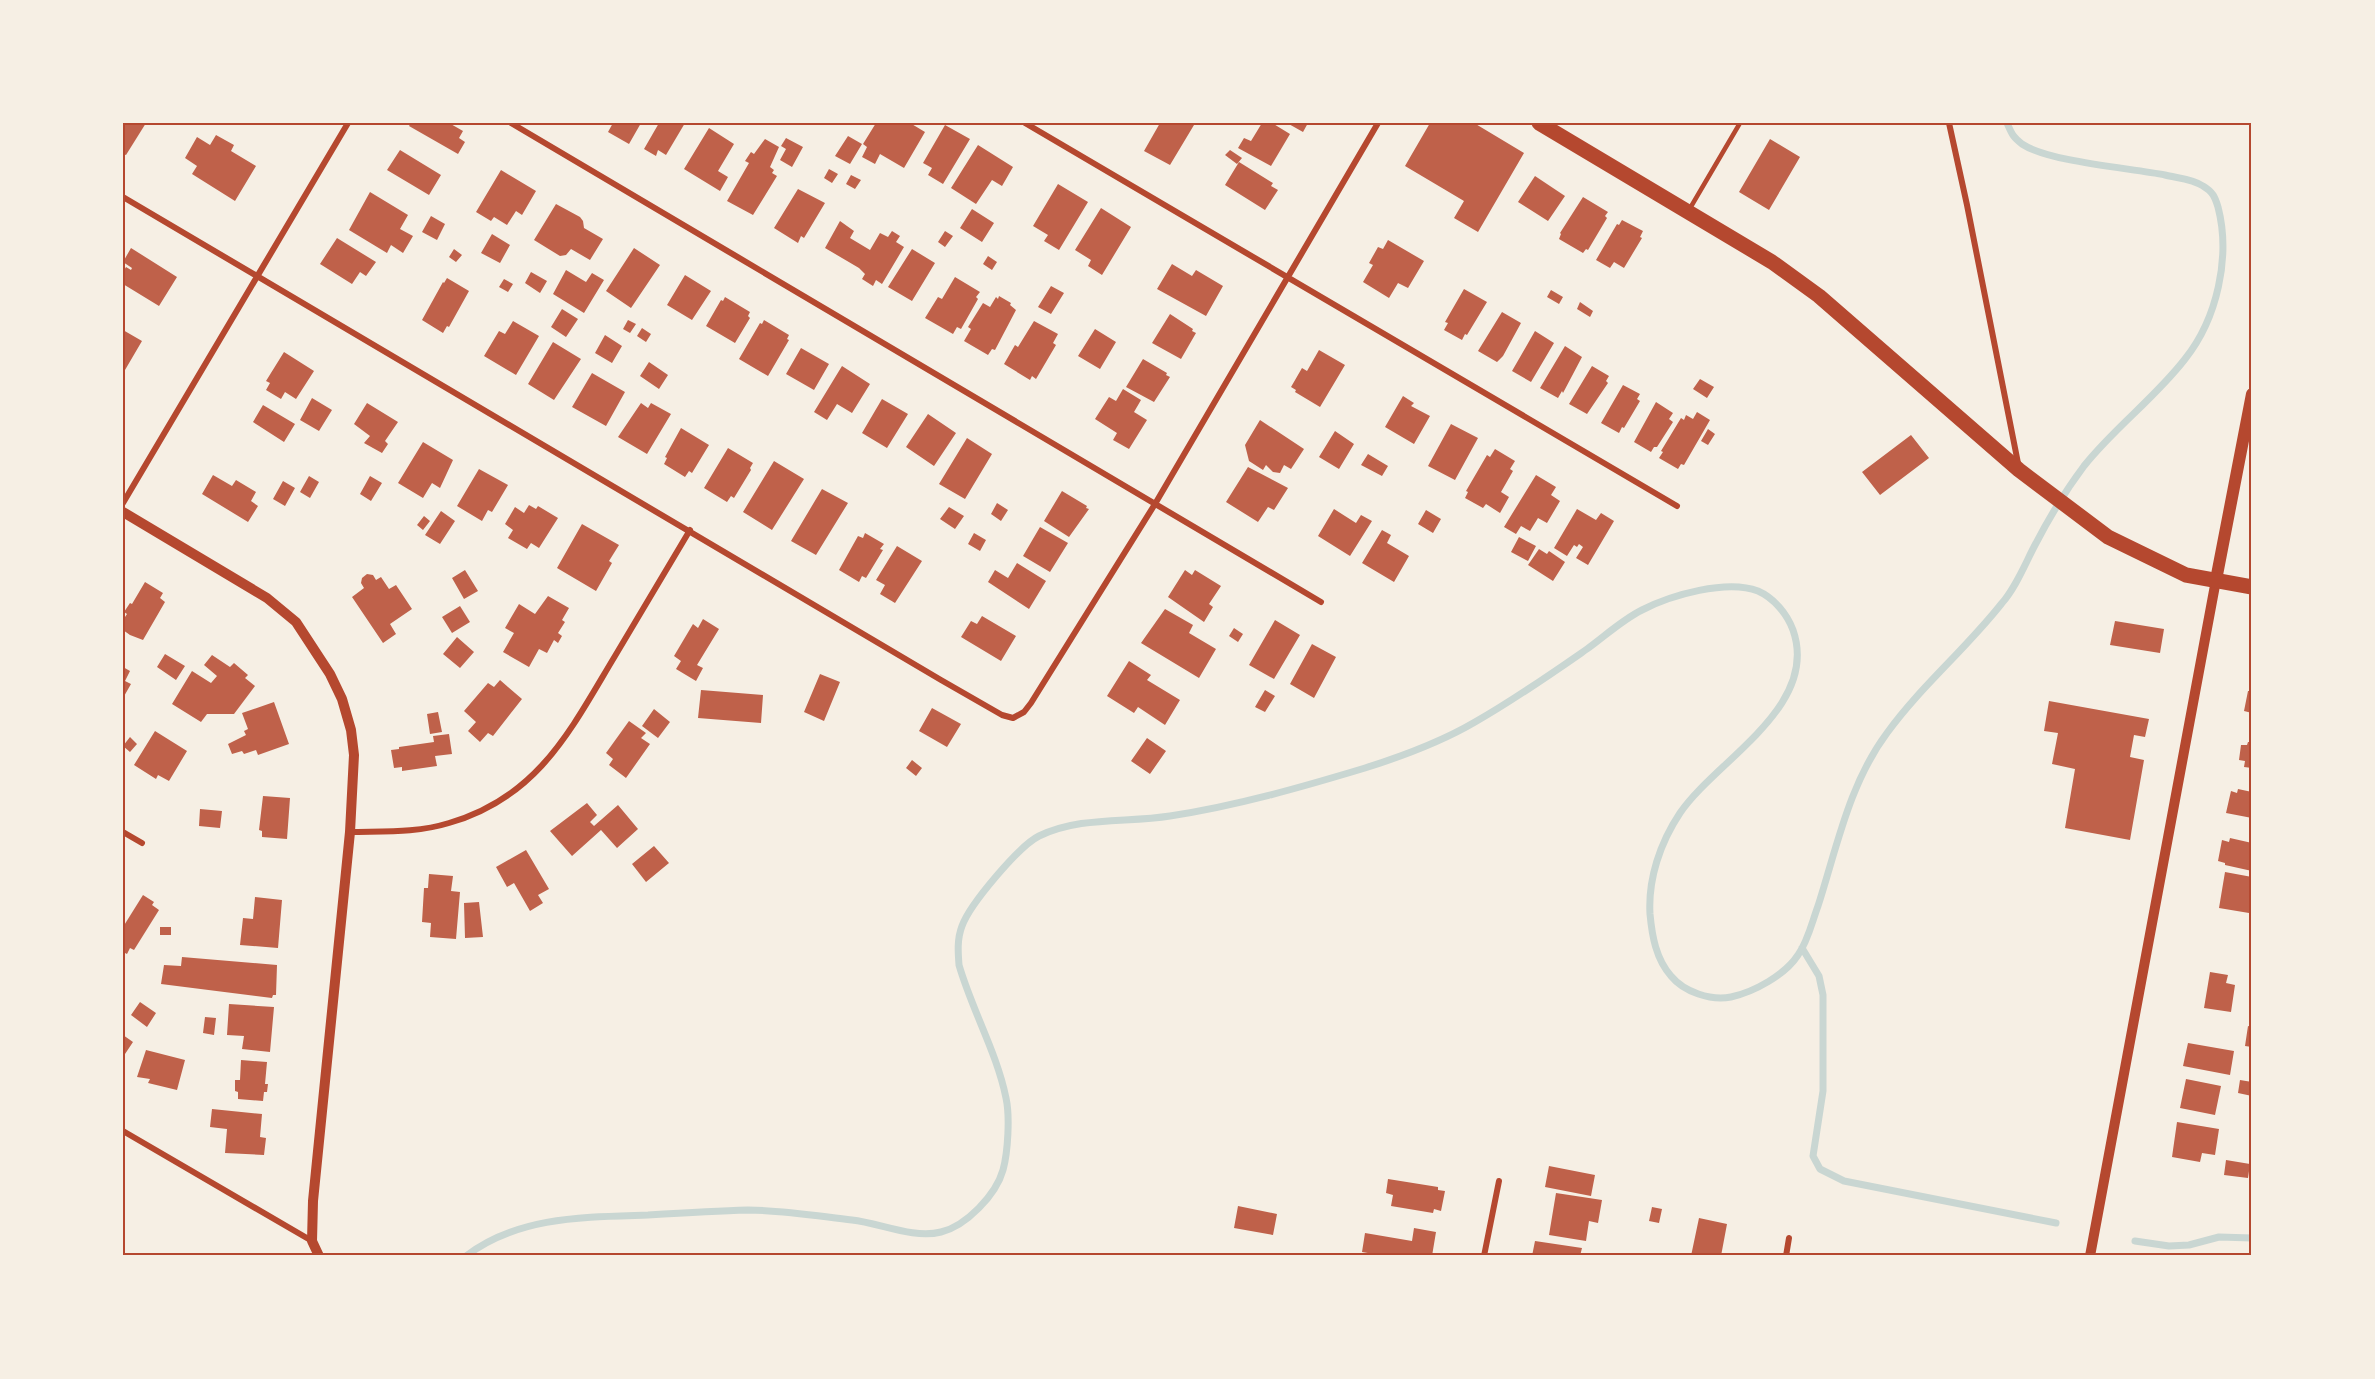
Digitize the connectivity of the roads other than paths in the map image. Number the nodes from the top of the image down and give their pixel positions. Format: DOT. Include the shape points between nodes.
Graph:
graph roads {
  1 [pos="348,123"];
  2 [pos="511,123"];
  3 [pos="1025,123"];
  4 [pos="1378,123"];
  5 [pos="1539,123"];
  6 [pos="1740,123"];
  7 [pos="1949,123"];
  8 [pos="123,197"];
  9 [pos="1688,212"];
  10 [pos="256,276"];
  11 [pos="1287,279"];
  12 [pos="2252,394"];
  13 [pos="2019,470"];
  14 [pos="123,503"];
  15 [pos="1155,504"];
  16 [pos="1677,506"];
  17 [pos="123,512"];
  18 [pos="690,530"];
  19 [pos="2216,580"];
  20 [pos="2252,587"];
  21 [pos="1321,602"];
  22 [pos="123,832"];
  23 [pos="350,832"];
  24 [pos="141,843"];
  25 [pos="123,1131"];
  26 [pos="1499,1181"];
  27 [pos="1789,1238"];
  28 [pos="312,1240"];
  29 [pos="319,1256"];
  30 [pos="1484,1256"];
  31 [pos="1786,1256"];
  32 [pos="2090,1256"];
  1 -- 10 [label="street"];
  2 -- 15 [label="street"];
  3 -- 11 [label="street"];
  4 -- 11 [label="street"];
  5 -- 9 [label="main road"];
  6 -- 9 [label="lane"];
  7 -- 13 [label="street"];
  8 -- 10 [label="street"];
  9 -- 13 [label="main road" via="1772,262 1819,296"];
  10 -- 14 [label="street"];
  10 -- 18 [label="street"];
  11 -- 15 [label="street"];
  11 -- 16 [label="street"];
  12 -- 19 [label="main road"];
  13 -- 19 [label="main road" via="2108,537 2186,575"];
  15 -- 18 [label="street" via="1024,712 1013,718"];
  15 -- 21 [label="street"];
  17 -- 23 [label="street" via="267,598 296,622 315,648 338,691 351,730 354,755"];
  18 -- 23 [label="street" via="565,739 530,779 481,811 450,823 418,830"];
  19 -- 20 [label="main road"];
  19 -- 32 [label="street"];
  22 -- 24 [label="street"];
  23 -- 28 [label="street"];
  25 -- 28 [label="street"];
  26 -- 30 [label="street"];
  27 -- 31 [label="street"];
  28 -- 29 [label="street"];
}
